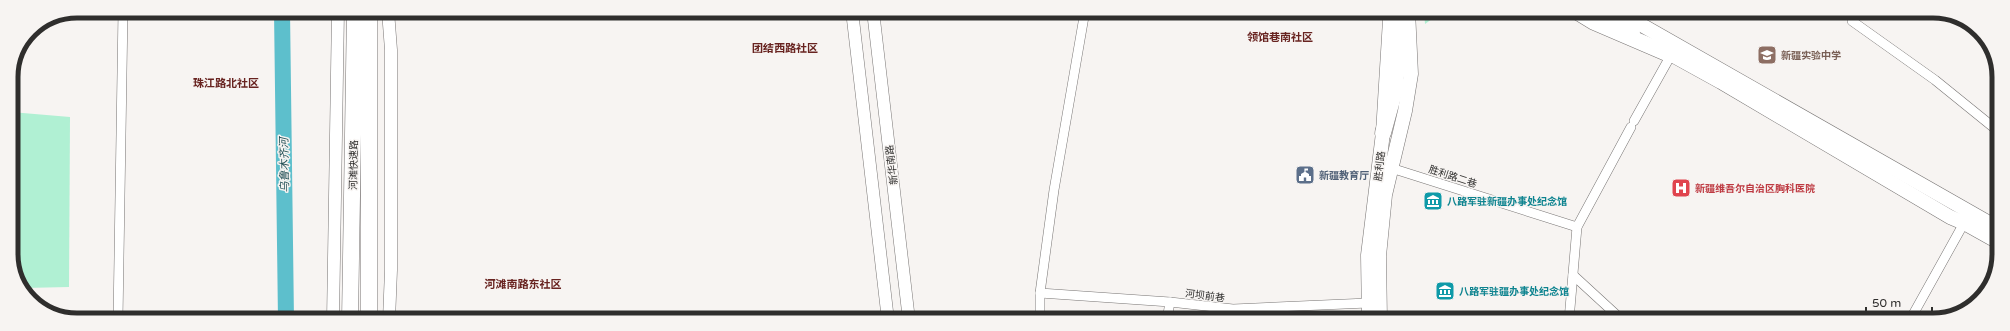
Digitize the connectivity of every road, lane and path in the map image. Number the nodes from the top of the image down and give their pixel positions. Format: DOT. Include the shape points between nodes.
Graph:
graph roads {
  1 [pos="123,18"];
  2 [pos="338,18"];
  3 [pos="351,18"];
  4 [pos="355,18"];
  5 [pos="369,18"];
  6 [pos="372,18"];
  7 [pos="389,18"];
  8 [pos="853,18"];
  9 [pos="874,18"];
  10 [pos="1084,18"];
  11 [pos="1390,18"];
  12 [pos="1397,18"];
  13 [pos="1408,18"];
  14 [pos="1598,18"];
  15 [pos="1628,18"];
  16 [pos="1852,21"];
  17 [pos="354,44"];
  18 [pos="369,52"];
  19 [pos="1671,55"];
  20 [pos="1992,126"];
  21 [pos="1383,133"];
  22 [pos="1391,168"];
  23 [pos="1964,223"];
  24 [pos="1992,225"];
  25 [pos="1577,227"];
  26 [pos="1992,239"];
  27 [pos="1573,275"];
  28 [pos="351,288"];
  29 [pos="368,289"];
  30 [pos="1040,293"];
  31 [pos="1170,302"];
  32 [pos="1368,303"];
  33 [pos="118,313"];
  34 [pos="332,313"];
  35 [pos="348,313"];
  36 [pos="350,313"];
  37 [pos="369,313"];
  38 [pos="371,313"];
  39 [pos="389,313"];
  40 [pos="887,313"];
  41 [pos="908,313"];
  42 [pos="1040,313"];
  43 [pos="1168,313"];
  44 [pos="1369,313"];
  45 [pos="1380,313"];
  46 [pos="1570,313"];
  47 [pos="1614,313"];
  48 [pos="1914,313"];
  1 -- 33 [label="street"];
  2 -- 34 [label="main road"];
  3 -- 17 [label="highway"];
  4 -- 17 [label="highway, 河滩快速路"];
  5 -- 18 [label="highway, 河滩快速路"];
  6 -- 18 [label="highway"];
  7 -- 39 [label="main road" via="391,50"];
  8 -- 40 [label="main road, 新华南路"];
  9 -- 41 [label="main road, 新华南路"];
  10 -- 30 [label="street" via="1054,190"];
  11 -- 21 [label="main road, 胜利路"];
  12 -- 21 [label="highway" via="1394,93"];
  13 -- 22 [label="main road" via="1411,74"];
  14 -- 19 [label="highway"];
  15 -- 24 [label="main road"];
  16 -- 20 [label="street" via="1935,80"];
  17 -- 28 [label="highway, 河滩快速路"];
  18 -- 29 [label="highway, 河滩快速路"];
  19 -- 23 [label="main road"];
  19 -- 25 [label="street"];
  21 -- 32 [label="main road, 胜利路" via="1368,255"];
  22 -- 25 [label="street, 胜利路二巷"];
  22 -- 45 [label="main road" via="1385,195 1379,256"];
  23 -- 26 [label="main road"];
  23 -- 48 [label="street"];
  25 -- 27 [label="street"];
  27 -- 46 [label="street"];
  27 -- 47 [label="street"];
  28 -- 35 [label="highway"];
  28 -- 36 [label="highway, 河滩快速路"];
  29 -- 37 [label="highway, 河滩快速路"];
  29 -- 38 [label="highway"];
  30 -- 31 [label="street, 河坝前巷"];
  30 -- 42 [label="street"];
  31 -- 32 [label="street, 河坝前巷" via="1233,309"];
  31 -- 43 [label="street"];
  32 -- 44 [label="main road, 胜利路"];
}
